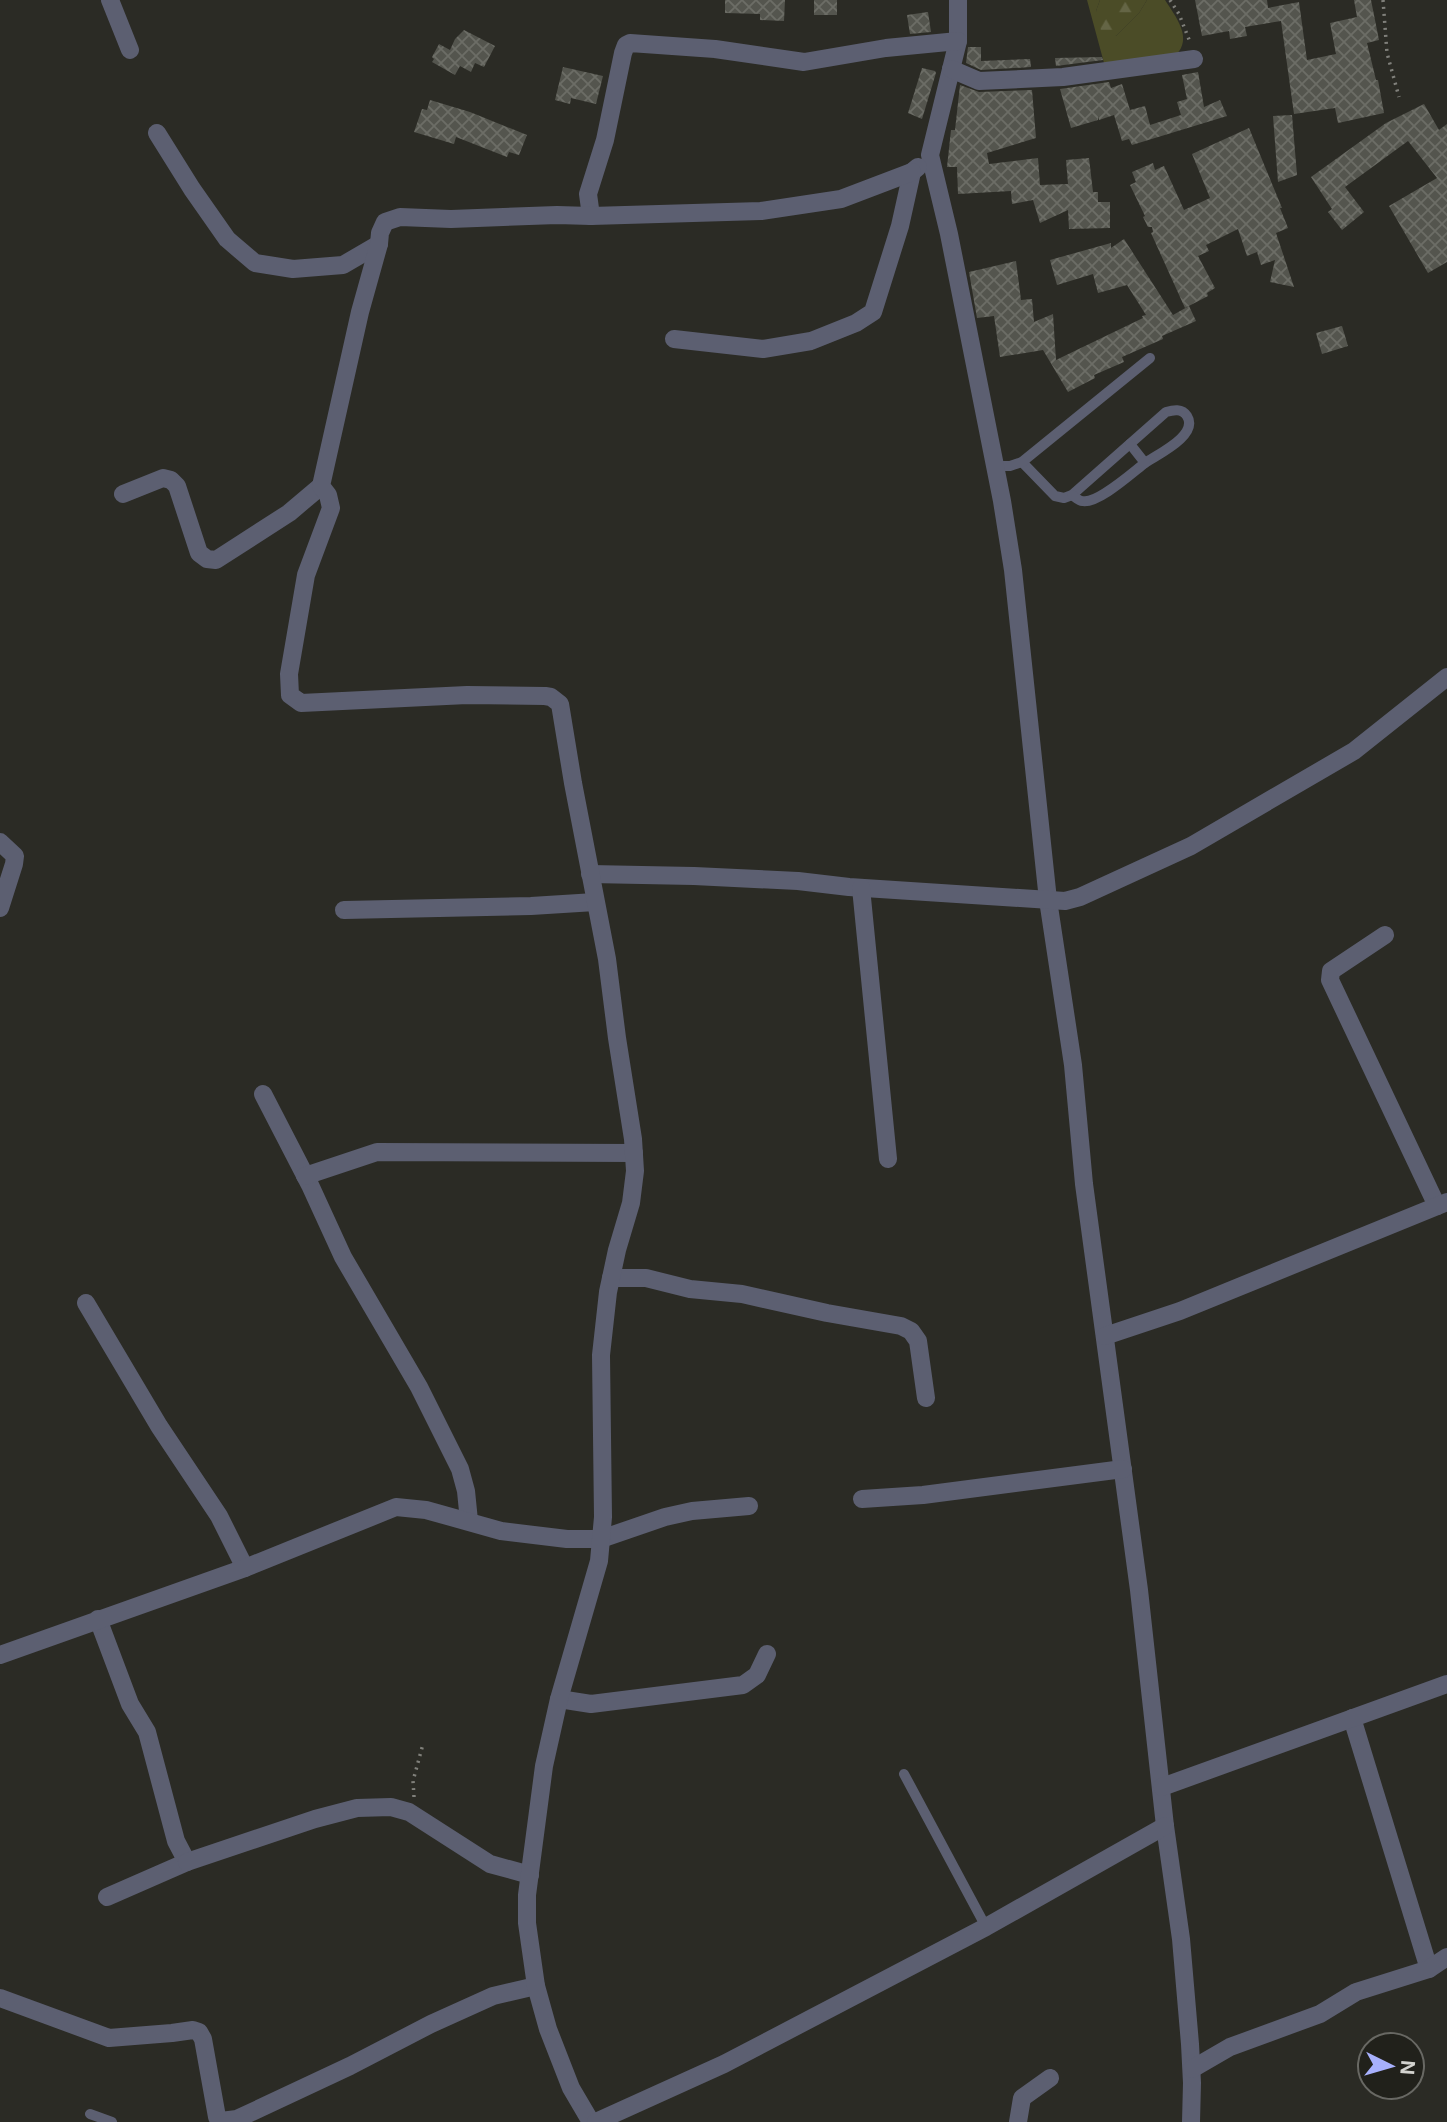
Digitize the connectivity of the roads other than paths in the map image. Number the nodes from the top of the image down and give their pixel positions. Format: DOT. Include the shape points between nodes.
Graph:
graph roads {
  1 [pos="110,0"];
  2 [pos="958,0"];
  3 [pos="958,41"];
  4 [pos="130,50"];
  5 [pos="1194,59"];
  6 [pos="951,69"];
  7 [pos="158,133"];
  8 [pos="930,155"];
  9 [pos="912,172"];
  10 [pos="591,216"];
  11 [pos="379,244"];
  12 [pos="674,339"];
  13 [pos="1150,358"];
  14 [pos="1130,444"];
  15 [pos="1021,462"];
  16 [pos="1145,463"];
  17 [pos="995,466"];
  18 [pos="321,486"];
  19 [pos="123,494"];
  20 [pos="1072,495"];
  21 [pos="1446,680"];
  22 [pos="0,842"];
  23 [pos="590,874"];
  24 [pos="861,888"];
  25 [pos="1048,900"];
  26 [pos="595,902"];
  27 [pos="0,908"];
  28 [pos="344,910"];
  29 [pos="1385,934"];
  30 [pos="263,1094"];
  31 [pos="634,1153"];
  32 [pos="888,1159"];
  33 [pos="305,1176"];
  34 [pos="1442,1204"];
  35 [pos="611,1278"];
  36 [pos="86,1303"];
  37 [pos="1105,1336"];
  38 [pos="926,1398"];
  39 [pos="1123,1469"];
  40 [pos="862,1499"];
  41 [pos="749,1506"];
  42 [pos="469,1521"];
  43 [pos="601,1539"];
  44 [pos="245,1568"];
  45 [pos="99,1619"];
  46 [pos="0,1654"];
  47 [pos="767,1654"];
  48 [pos="1447,1684"];
  49 [pos="559,1699"];
  50 [pos="1352,1718"];
  51 [pos="904,1774"];
  52 [pos="1162,1787"];
  53 [pos="1165,1826"];
  54 [pos="187,1862"];
  55 [pos="530,1875"];
  56 [pos="107,1898"];
  57 [pos="986,1927"];
  58 [pos="1447,1957"];
  59 [pos="1429,1969"];
  60 [pos="536,1986"];
  61 [pos="0,1998"];
  62 [pos="1192,2068"];
  63 [pos="1050,2078"];
  64 [pos="90,2114"];
  65 [pos="217,2120"];
  66 [pos="112,2122"];
  67 [pos="594,2122"];
  68 [pos="1018,2122"];
  69 [pos="1191,2122"];
  1 -- 4 [label="street"];
  2 -- 3 [label="street"];
  3 -- 6 [label="street"];
  3 -- 10 [label="street" via="804,62 630,43 623,53 606,140 588,194"];
  5 -- 6 [label="street" via="1039,79 979,81"];
  6 -- 8 [label="street"];
  7 -- 11 [label="street" via="227,239 255,262 293,269 343,265"];
  8 -- 9 [label="street"];
  8 -- 17 [label="street"];
  9 -- 10 [label="street" via="841,199 761,211"];
  9 -- 12 [label="street" via="873,312 811,341 763,348"];
  10 -- 11 [label="street" via="400,217 385,222"];
  11 -- 18 [label="street"];
  13 -- 15 [label="lane"];
  14 -- 16 [label="lane"];
  14 -- 16 [label="lane" via="1166,412 1187,415 1187,434"];
  14 -- 20 [label="lane"];
  15 -- 17 [label="lane"];
  15 -- 20 [label="lane" via="1055,496"];
  16 -- 20 [label="lane" via="1100,497 1080,501"];
  17 -- 25 [label="street" via="1013,570"];
  18 -- 19 [label="street" via="216,561 199,553 172,480 163,478"];
  18 -- 23 [label="street" via="331,508 306,575 289,674 290,695 311,704 467,695 556,699"];
  21 -- 25 [label="street" via="1354,751 1210,836 1080,897"];
  22 -- 27 [label="street" via="15,856"];
  23 -- 24 [label="street" via="785,880"];
  23 -- 26 [label="street"];
  24 -- 25 [label="street"];
  24 -- 32 [label="street"];
  25 -- 37 [label="street"];
  26 -- 28 [label="street"];
  26 -- 31 [label="street"];
  29 -- 34 [label="street" via="1331,971 1330,980"];
  30 -- 33 [label="street"];
  31 -- 33 [label="street" via="377,1152"];
  31 -- 35 [label="street" via="631,1203"];
  33 -- 42 [label="street" via="343,1258 419,1387 460,1469"];
  34 -- 37 [label="street" via="1180,1311"];
  35 -- 38 [label="street" via="646,1278 690,1289 743,1294 901,1326 918,1340"];
  35 -- 43 [label="street" via="601,1355"];
  36 -- 44 [label="street" via="219,1516"];
  37 -- 39 [label="street"];
  39 -- 40 [label="street"];
  39 -- 52 [label="street"];
  41 -- 43 [label="street" via="692,1511"];
  42 -- 43 [label="street" via="501,1531"];
  42 -- 44 [label="street" via="397,1507"];
  43 -- 49 [label="street" via="599,1561"];
  44 -- 45 [label="street"];
  45 -- 46 [label="street"];
  45 -- 54 [label="street" via="130,1704 147,1732 176,1841"];
  47 -- 49 [label="street" via="757,1675 743,1685 591,1704"];
  48 -- 50 [label="street"];
  49 -- 55 [label="street" via="544,1766"];
  50 -- 52 [label="street"];
  50 -- 59 [label="street"];
  51 -- 57 [label="lane"];
  52 -- 53 [label="street"];
  53 -- 57 [label="street"];
  53 -- 62 [label="street"];
  54 -- 55 [label="street" via="314,1819 357,1808 391,1807 409,1812 490,1864"];
  54 -- 56 [label="street"];
  55 -- 60 [label="street" via="527,1923"];
  57 -- 67 [label="street" via="724,2064"];
  58 -- 59 [label="street"];
  59 -- 62 [label="street" via="1356,1992 1320,2014 1230,2047"];
  60 -- 65 [label="street" via="493,1996 237,2119"];
  60 -- 67 [label="street" via="572,2088"];
  61 -- 65 [label="street" via="109,2038 198,2032"];
  62 -- 69 [label="street"];
  63 -- 68 [label="street" via="1022,2098"];
  64 -- 66 [label="lane"];
}
